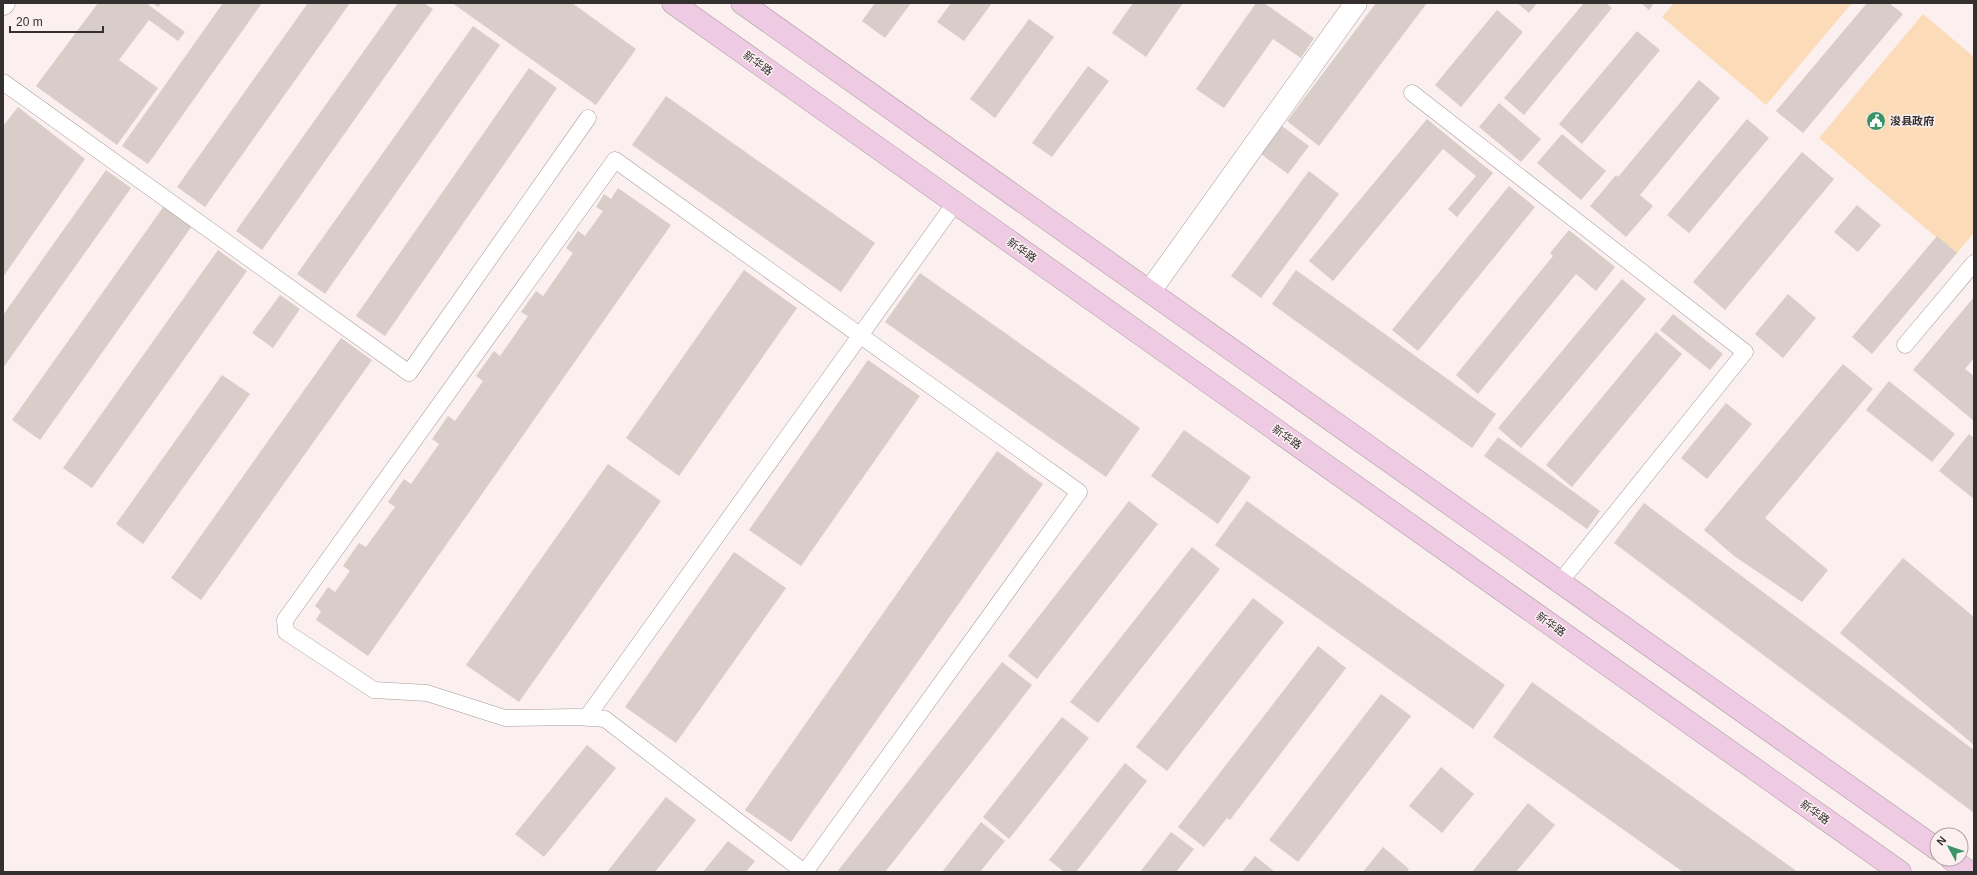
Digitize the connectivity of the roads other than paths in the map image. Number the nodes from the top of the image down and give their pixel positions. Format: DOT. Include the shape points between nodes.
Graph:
graph roads {
  1 [pos="673,3"];
  2 [pos="742,3"];
  3 [pos="1356,3"];
  4 [pos="3,82"];
  5 [pos="1412,94"];
  6 [pos="588,118"];
  7 [pos="956,203"];
  8 [pos="1974,264"];
  9 [pos="1150,291"];
  10 [pos="860,335"];
  11 [pos="1905,345"];
  12 [pos="1560,582"];
  13 [pos="587,717"];
  14 [pos="1929,843"];
  15 [pos="804,872"];
  16 [pos="1900,872"];
  1 -- 7 [label="main road, 新华路"];
  2 -- 9 [label="main road"];
  3 -- 9 [label="street"];
  4 -- 6 [label="lane" via="409,373"];
  5 -- 12 [label="lane" via="1745,352"];
  7 -- 10 [label="lane"];
  7 -- 16 [label="main road, 新华路"];
  8 -- 11 [label="lane"];
  9 -- 12 [label="main road"];
  10 -- 13 [label="lane"];
  10 -- 13 [label="lane" via="615,160 285,620 286,632 374,690 426,693 506,718"];
  10 -- 15 [label="lane" via="1079,492"];
  12 -- 14 [label="main road"];
  13 -- 15 [label="lane" via="605,719"];
}
